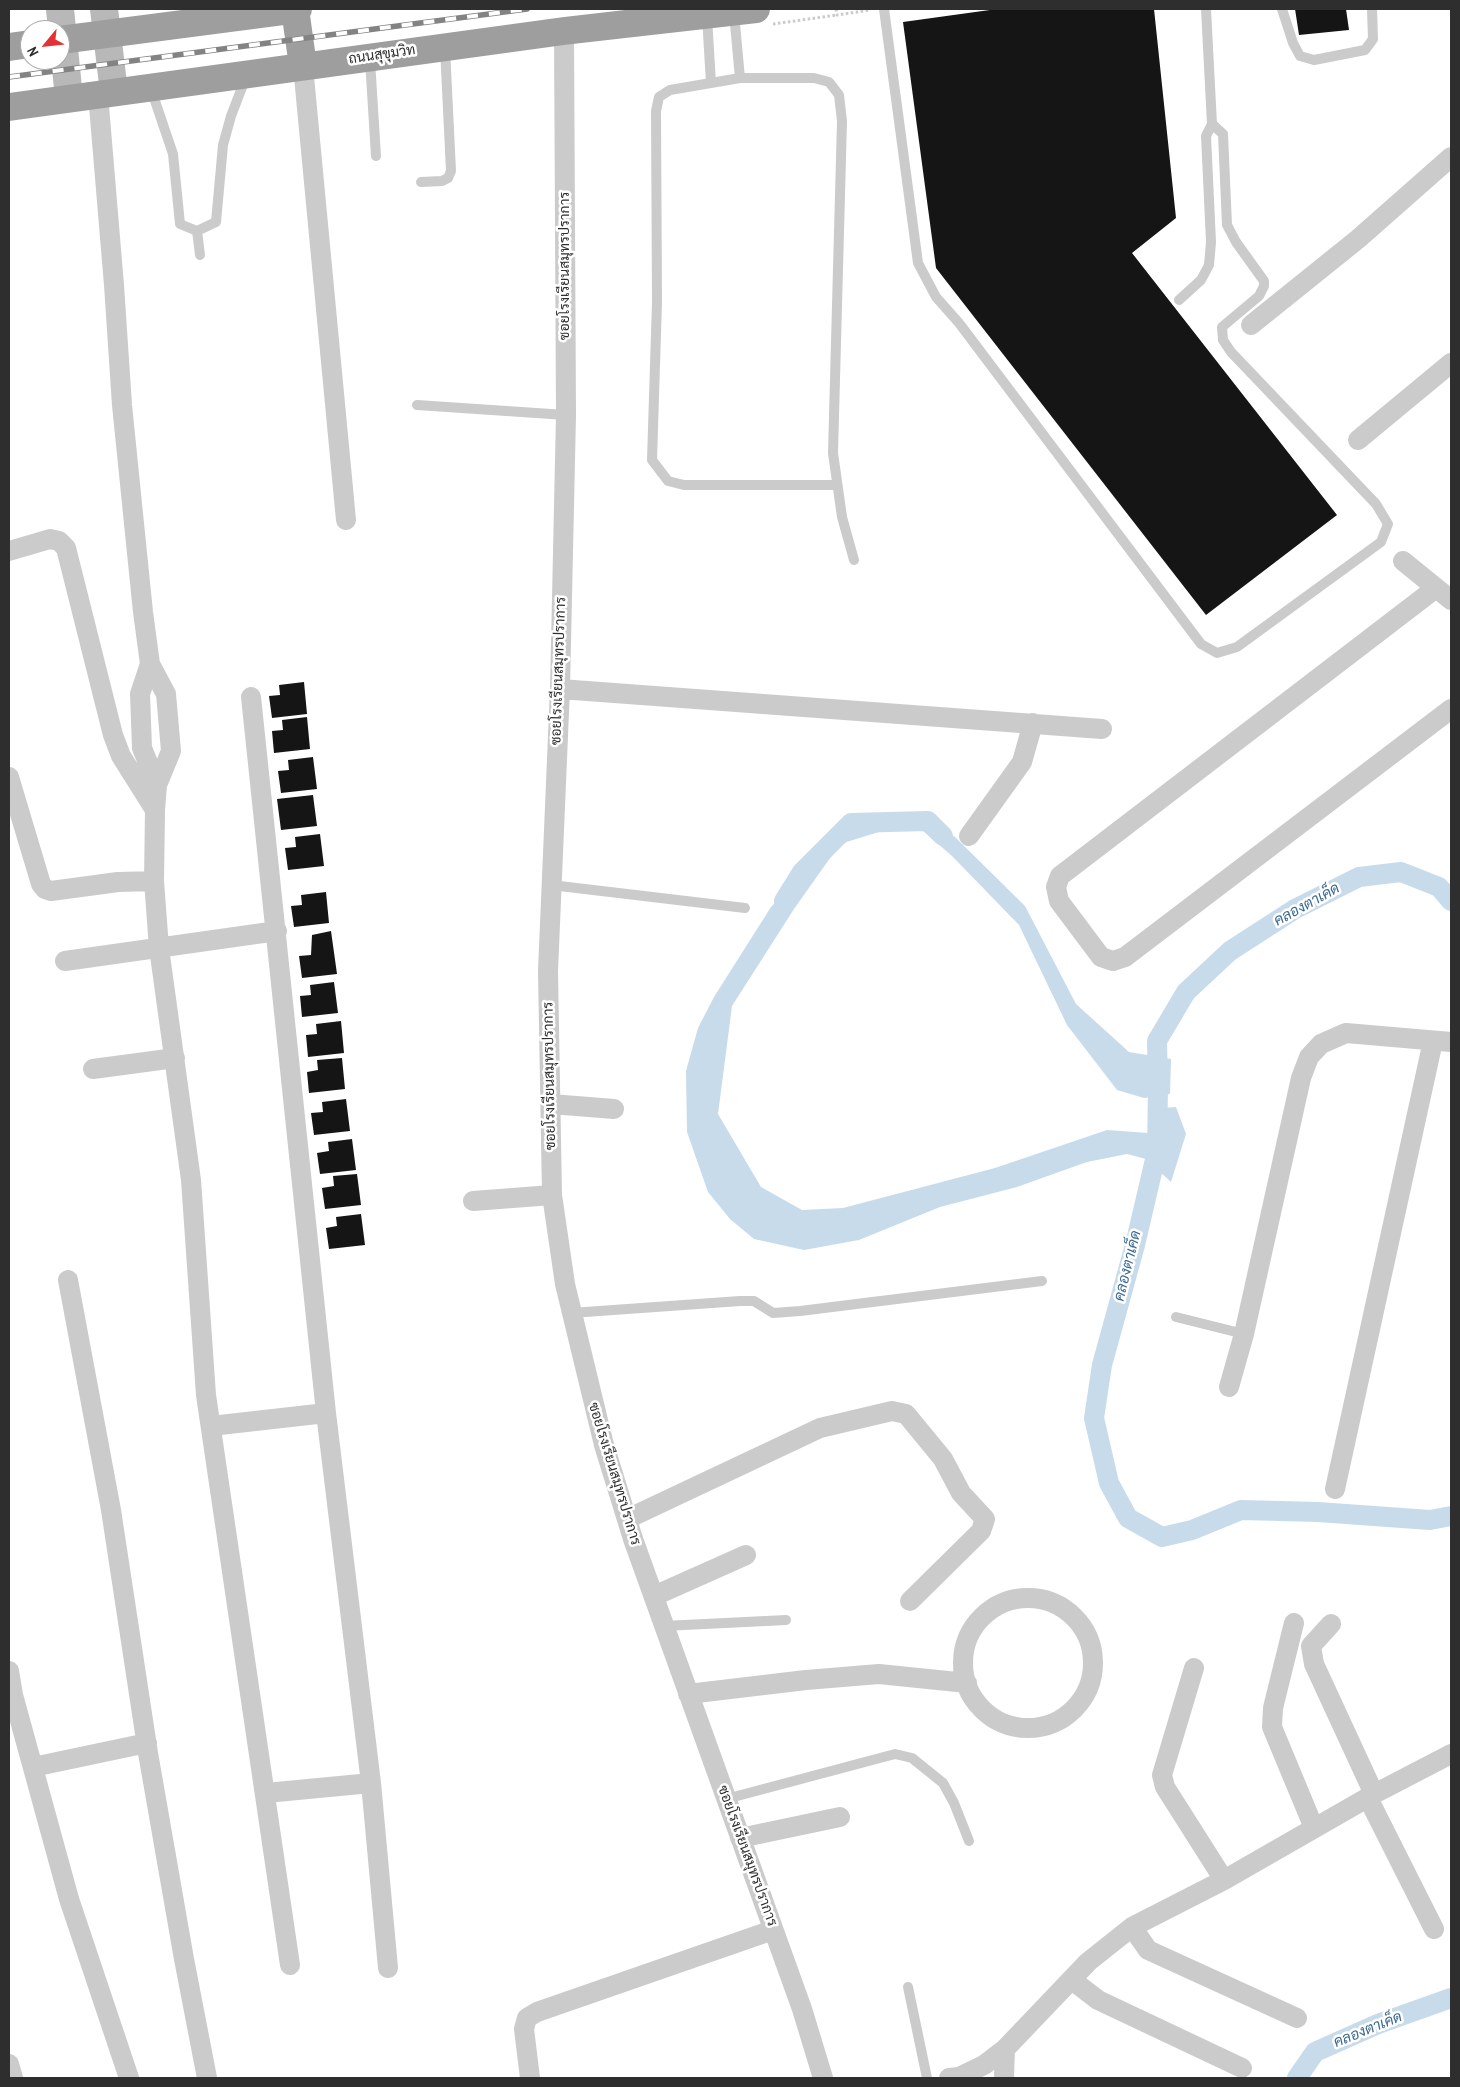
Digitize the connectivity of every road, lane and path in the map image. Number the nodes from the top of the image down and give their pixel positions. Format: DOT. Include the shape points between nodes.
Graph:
graph roads {
  1 [pos="297,9"];
  2 [pos="836,9"];
  3 [pos="879,9"];
  4 [pos="1206,9"];
  5 [pos="1282,9"];
  6 [pos="1372,9"];
  7 [pos="707,15"];
  8 [pos="755,15"];
  9 [pos="837,15"];
  10 [pos="106,21"];
  11 [pos="564,31"];
  12 [pos="70,37"];
  13 [pos="445,47"];
  14 [pos="370,57"];
  15 [pos="303,66"];
  16 [pos="66,70"];
  17 [pos="247,73"];
  18 [pos="740,78"];
  19 [pos="711,83"];
  20 [pos="150,87"];
  21 [pos="106,93"];
  22 [pos="69,98"];
  23 [pos="9,106"];
  24 [pos="1212,124"];
  25 [pos="376,156"];
  26 [pos="1451,157"];
  27 [pos="421,182"];
  28 [pos="197,231"];
  29 [pos="200,255"];
  30 [pos="1179,300"];
  31 [pos="1251,325"];
  32 [pos="1451,363"];
  33 [pos="417,405"];
  34 [pos="566,415"];
  35 [pos="1358,440"];
  36 [pos="837,486"];
  37 [pos="346,520"];
  38 [pos="9,551"];
  39 [pos="854,560"];
  40 [pos="1403,561"];
  41 [pos="1444,594"];
  42 [pos="150,664"];
  43 [pos="560,689"];
  44 [pos="251,697"];
  45 [pos="1451,709"];
  46 [pos="1033,723"];
  47 [pos="1102,729"];
  48 [pos="9,777"];
  49 [pos="157,784"];
  50 [pos="155,810"];
  51 [pos="969,836"];
  52 [pos="154,881"];
  53 [pos="551,885"];
  54 [pos="745,908"];
  55 [pos="277,931"];
  56 [pos="159,948"];
  57 [pos="65,961"];
  58 [pos="1442,1041"];
  59 [pos="175,1058"];
  60 [pos="93,1069"];
  61 [pos="551,1104"];
  62 [pos="614,1109"];
  63 [pos="552,1195"];
  64 [pos="473,1201"];
  65 [pos="68,1280"];
  66 [pos="1042,1281"];
  67 [pos="571,1313"];
  68 [pos="1176,1317"];
  69 [pos="1244,1334"];
  70 [pos="1230,1387"];
  71 [pos="326,1414"];
  72 [pos="211,1426"];
  73 [pos="1335,1489"];
  74 [pos="627,1519"];
  75 [pos="746,1555"];
  76 [pos="654,1596"];
  77 [pos="910,1601"];
  78 [pos="786,1620"];
  79 [pos="1294,1623"];
  80 [pos="1332,1624"];
  81 [pos="664,1626"];
  82 [pos="1194,1668"];
  83 [pos="9,1671"];
  84 [pos="967,1683"];
  85 [pos="688,1694"];
  86 [pos="147,1743"];
  87 [pos="1451,1754"];
  88 [pos="33,1767"];
  89 [pos="370,1783"];
  90 [pos="266,1793"];
  91 [pos="1371,1796"];
  92 [pos="726,1798"];
  93 [pos="840,1817"];
  94 [pos="1314,1828"];
  95 [pos="740,1838"];
  96 [pos="969,1842"];
  97 [pos="1224,1880"];
  98 [pos="1132,1927"];
  99 [pos="1434,1929"];
  100 [pos="773,1930"];
  101 [pos="290,1965"];
  102 [pos="388,1968"];
  103 [pos="1072,1980"];
  104 [pos="908,1987"];
  105 [pos="1297,2018"];
  106 [pos="1005,2049"];
  107 [pos="9,2064"];
  108 [pos="1242,2068"];
  109 [pos="13,2078"];
  110 [pos="129,2078"];
  111 [pos="207,2078"];
  112 [pos="530,2078"];
  113 [pos="823,2078"];
  114 [pos="928,2078"];
  115 [pos="948,2078"];
  116 [pos="1004,2078"];
  1 -- 10 [label="highway"];
  1 -- 15 [label="highway"];
  2 -- 9 [label="path"];
  3 -- 9 [label="path"];
  3 -- 24 [label="lane" via="918,263 936,297 1201,644 1217,653 1237,647 1381,542 1388,524 1376,504 1223,340 1222,327 1259,296 1264,281 1227,225 1223,134"];
  4 -- 24 [label="lane"];
  5 -- 6 [label="lane" via="1300,56 1314,60 1365,50 1374,40"];
  7 -- 8 [label="highway, ถนนสุขุมวิท"];
  7 -- 11 [label="highway, ถนนสุขุมวิท"];
  7 -- 19 [label="lane"];
  8 -- 9 [label="path"];
  8 -- 18 [label="lane"];
  10 -- 12 [label="highway"];
  10 -- 21 [label="main road"];
  11 -- 13 [label="highway, ถนนสุขุมวิท"];
  11 -- 34 [label="street, ซอยโรงเรียนสมุทรปราการ"];
  13 -- 14 [label="highway, ถนนสุขุมวิท"];
  13 -- 27 [label="lane" via="451,171 442,181"];
  14 -- 15 [label="highway, ถนนสุขุมวิท"];
  14 -- 25 [label="lane"];
  15 -- 17 [label="highway, ถนนสุขุมวิท"];
  15 -- 37 [label="street"];
  16 -- 22 [label="main road"];
  17 -- 20 [label="highway, ถนนสุขุมวิท"];
  17 -- 28 [label="lane" via="223,145 216,222"];
  18 -- 19 [label="lane"];
  18 -- 36 [label="lane" via="814,78 829,82 839,95 842,121 833,453"];
  19 -- 36 [label="lane" via="670,90 659,97 656,111 657,302 652,460 668,481 684,485"];
  20 -- 21 [label="highway, ถนนสุขุมวิท"];
  20 -- 28 [label="lane" via="173,154 180,224"];
  21 -- 22 [label="highway, ถนนสุขุมวิท"];
  21 -- 42 [label="street" via="122,405"];
  22 -- 23 [label="highway, ถนนสุขุมวิท"];
  24 -- 30 [label="lane" via="1206,136 1211,242 1209,265 1201,280"];
  26 -- 31 [label="street" via="1358,240"];
  28 -- 29 [label="lane"];
  32 -- 35 [label="street"];
  33 -- 34 [label="lane"];
  34 -- 43 [label="street, ซอยโรงเรียนสมุทรปราการ"];
  36 -- 39 [label="lane"];
  38 -- 50 [label="street" via="50,540 66,548 113,735 121,756"];
  40 -- 41 [label="street"];
  41 -- 45 [label="street" via="1060,876 1056,887 1059,901 1101,956 1113,961 1125,957"];
  42 -- 49 [label="street" via="140,694 142,748"];
  42 -- 49 [label="street" via="166,694 171,751"];
  43 -- 46 [label="street"];
  43 -- 53 [label="street, ซอยโรงเรียนสมุทรปราการ"];
  44 -- 55 [label="street"];
  46 -- 47 [label="street"];
  46 -- 51 [label="street" via="1022,762"];
  48 -- 52 [label="street" via="45,889"];
  49 -- 50 [label="street"];
  50 -- 52 [label="street"];
  52 -- 56 [label="street"];
  53 -- 54 [label="lane"];
  53 -- 61 [label="street, ซอยโรงเรียนสมุทรปราการ" via="548,971"];
  55 -- 56 [label="street"];
  55 -- 71 [label="street"];
  56 -- 57 [label="street"];
  56 -- 59 [label="street"];
  58 -- 69 [label="street" via="1346,1033 1321,1044 1309,1057 1301,1078"];
  58 -- 73 [label="street"];
  59 -- 60 [label="street"];
  59 -- 72 [label="street" via="190,1180"];
  61 -- 62 [label="street"];
  61 -- 63 [label="street, ซอยโรงเรียนสมุทรปราการ"];
  63 -- 64 [label="street"];
  63 -- 67 [label="street, ซอยโรงเรียนสมุทรปราการ"];
  65 -- 86 [label="street" via="111,1510"];
  66 -- 67 [label="lane" via="773,1313 754,1301"];
  67 -- 74 [label="street, ซอยโรงเรียนสมุทรปราการ" via="604,1445"];
  68 -- 69 [label="lane"];
  69 -- 70 [label="street"];
  71 -- 72 [label="street"];
  71 -- 89 [label="street"];
  72 -- 90 [label="street"];
  74 -- 76 [label="street, ซอยโรงเรียนสมุทรปราการ"];
  74 -- 77 [label="street" via="820,1428 892,1411 906,1414 943,1459 961,1493 985,1519 981,1531"];
  75 -- 76 [label="street"];
  76 -- 81 [label="street, ซอยโรงเรียนสมุทรปราการ"];
  78 -- 81 [label="lane"];
  79 -- 94 [label="street" via="1272,1727"];
  80 -- 91 [label="street" via="1311,1646 1314,1664"];
  81 -- 85 [label="street, ซอยโรงเรียนสมุทรปราการ"];
  82 -- 97 [label="street" via="1162,1775 1165,1787"];
  83 -- 88 [label="street"];
  84 -- 84 [label="street" via="984,1711 1004,1724 1028,1729 1052,1724 1072,1712 1087,1693 1094,1670 1091,1646 1080,1624 1063,1608 1041,1598 1017,1598 994,1607 976,1623 965,1644 963,1668"];
  84 -- 85 [label="street" via="879,1674"];
  85 -- 92 [label="street, ซอยโรงเรียนสมุทรปราการ"];
  86 -- 88 [label="street"];
  86 -- 111 [label="street"];
  87 -- 91 [label="street"];
  88 -- 110 [label="street" via="69,1899"];
  89 -- 90 [label="street"];
  89 -- 102 [label="street"];
  90 -- 101 [label="street"];
  91 -- 94 [label="street"];
  91 -- 99 [label="street"];
  92 -- 95 [label="street, ซอยโรงเรียนสมุทรปราการ"];
  92 -- 96 [label="lane" via="896,1754 912,1758 943,1783"];
  93 -- 95 [label="street"];
  94 -- 97 [label="street"];
  95 -- 100 [label="street, ซอยโรงเรียนสมุทรปราการ"];
  97 -- 98 [label="street"];
  98 -- 103 [label="street" via="1088,1962"];
  98 -- 105 [label="street" via="1148,1950"];
  100 -- 112 [label="street" via="546,2008 526,2018 524,2029"];
  100 -- 113 [label="street, ซอยโรงเรียนสมุทรปราการ"];
  103 -- 106 [label="street"];
  103 -- 108 [label="street" via="1098,2000"];
  104 -- 114 [label="lane"];
  106 -- 115 [label="street" via="984,2065"];
  106 -- 116 [label="street"];
  107 -- 109 [label="street"];
}
